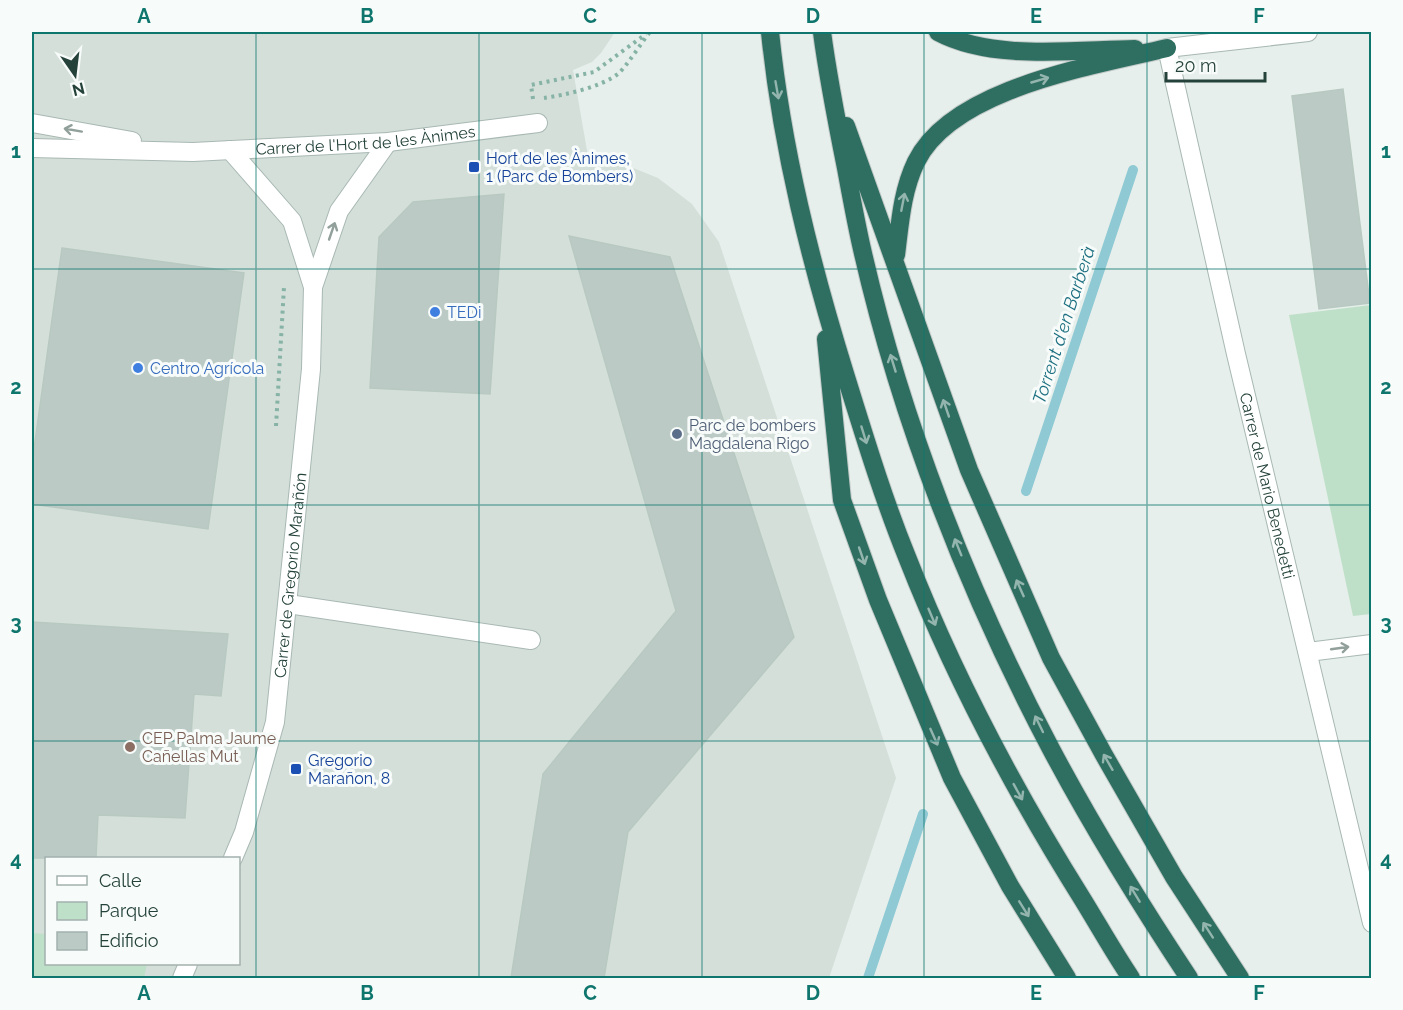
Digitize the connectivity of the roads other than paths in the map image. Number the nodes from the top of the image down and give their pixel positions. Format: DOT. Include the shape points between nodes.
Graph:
graph roads {
  1 [pos="770,32"];
  2 [pos="822,32"];
  3 [pos="938,32"];
  4 [pos="1308,32"];
  5 [pos="1167,48"];
  6 [pos="827,74"];
  7 [pos="32,123"];
  8 [pos="538,123"];
  9 [pos="388,141"];
  10 [pos="32,147"];
  11 [pos="230,150"];
  12 [pos="193,152"];
  13 [pos="895,260"];
  14 [pos="313,286"];
  15 [pos="822,298"];
  16 [pos="288,604"];
  17 [pos="531,640"];
  18 [pos="1371,644"];
  19 [pos="1308,652"];
  20 [pos="233,857"];
  21 [pos="1371,923"];
  22 [pos="1067,978"];
  23 [pos="1131,978"];
  24 [pos="1189,978"];
  25 [pos="1240,978"];
  1 -- 15 [label="highway, one-way" via="789,155"];
  2 -- 6 [label="highway"];
  3 -- 5 [label="highway" via="993,49"];
  4 -- 5 [label="street"];
  13 -- 5 [label="highway, one-way" via="902,205 917,160 952,119 1036,81"];
  5 -- 19 [label="street, Carrer de Mario Benedetti"];
  6 -- 13 [label="highway"];
  24 -- 6 [label="highway, one-way" via="1095,829 1051,748 979,599 950,527 912,423 879,315"];
  12 -- 7 [label="street, Carrer de l'Hort de les Ànimes, one-way"];
  8 -- 9 [label="street, Carrer de l'Hort de les Ànimes"];
  9 -- 11 [label="street, Carrer de l'Hort de les Ànimes"];
  14 -- 9 [label="street, Carrer de Gregorio Marañón, one-way" via="339,211"];
  10 -- 12 [label="street, Carrer de l'Hort de les Ànimes"];
  11 -- 12 [label="street, Carrer de l'Hort de les Ànimes"];
  11 -- 14 [label="street, Carrer de Gregorio Marañón" via="292,221"];
  25 -- 13 [label="highway, one-way" via="1174,877 1051,658 969,470"];
  14 -- 16 [label="street, Carrer de Gregorio Marañón" via="311,369"];
  15 -- 22 [label="highway, one-way" via="842,500 878,600 952,778 1010,886"];
  15 -- 23 [label="highway, one-way" via="877,477 939,634 1019,795"];
  16 -- 17 [label="street"];
  16 -- 20 [label="street, Carrer de Gregorio Marañón" via="274,722"];
  19 -- 18 [label="street, one-way"];
  19 -- 21 [label="street, Carrer de Mario Benedetti"];
}
